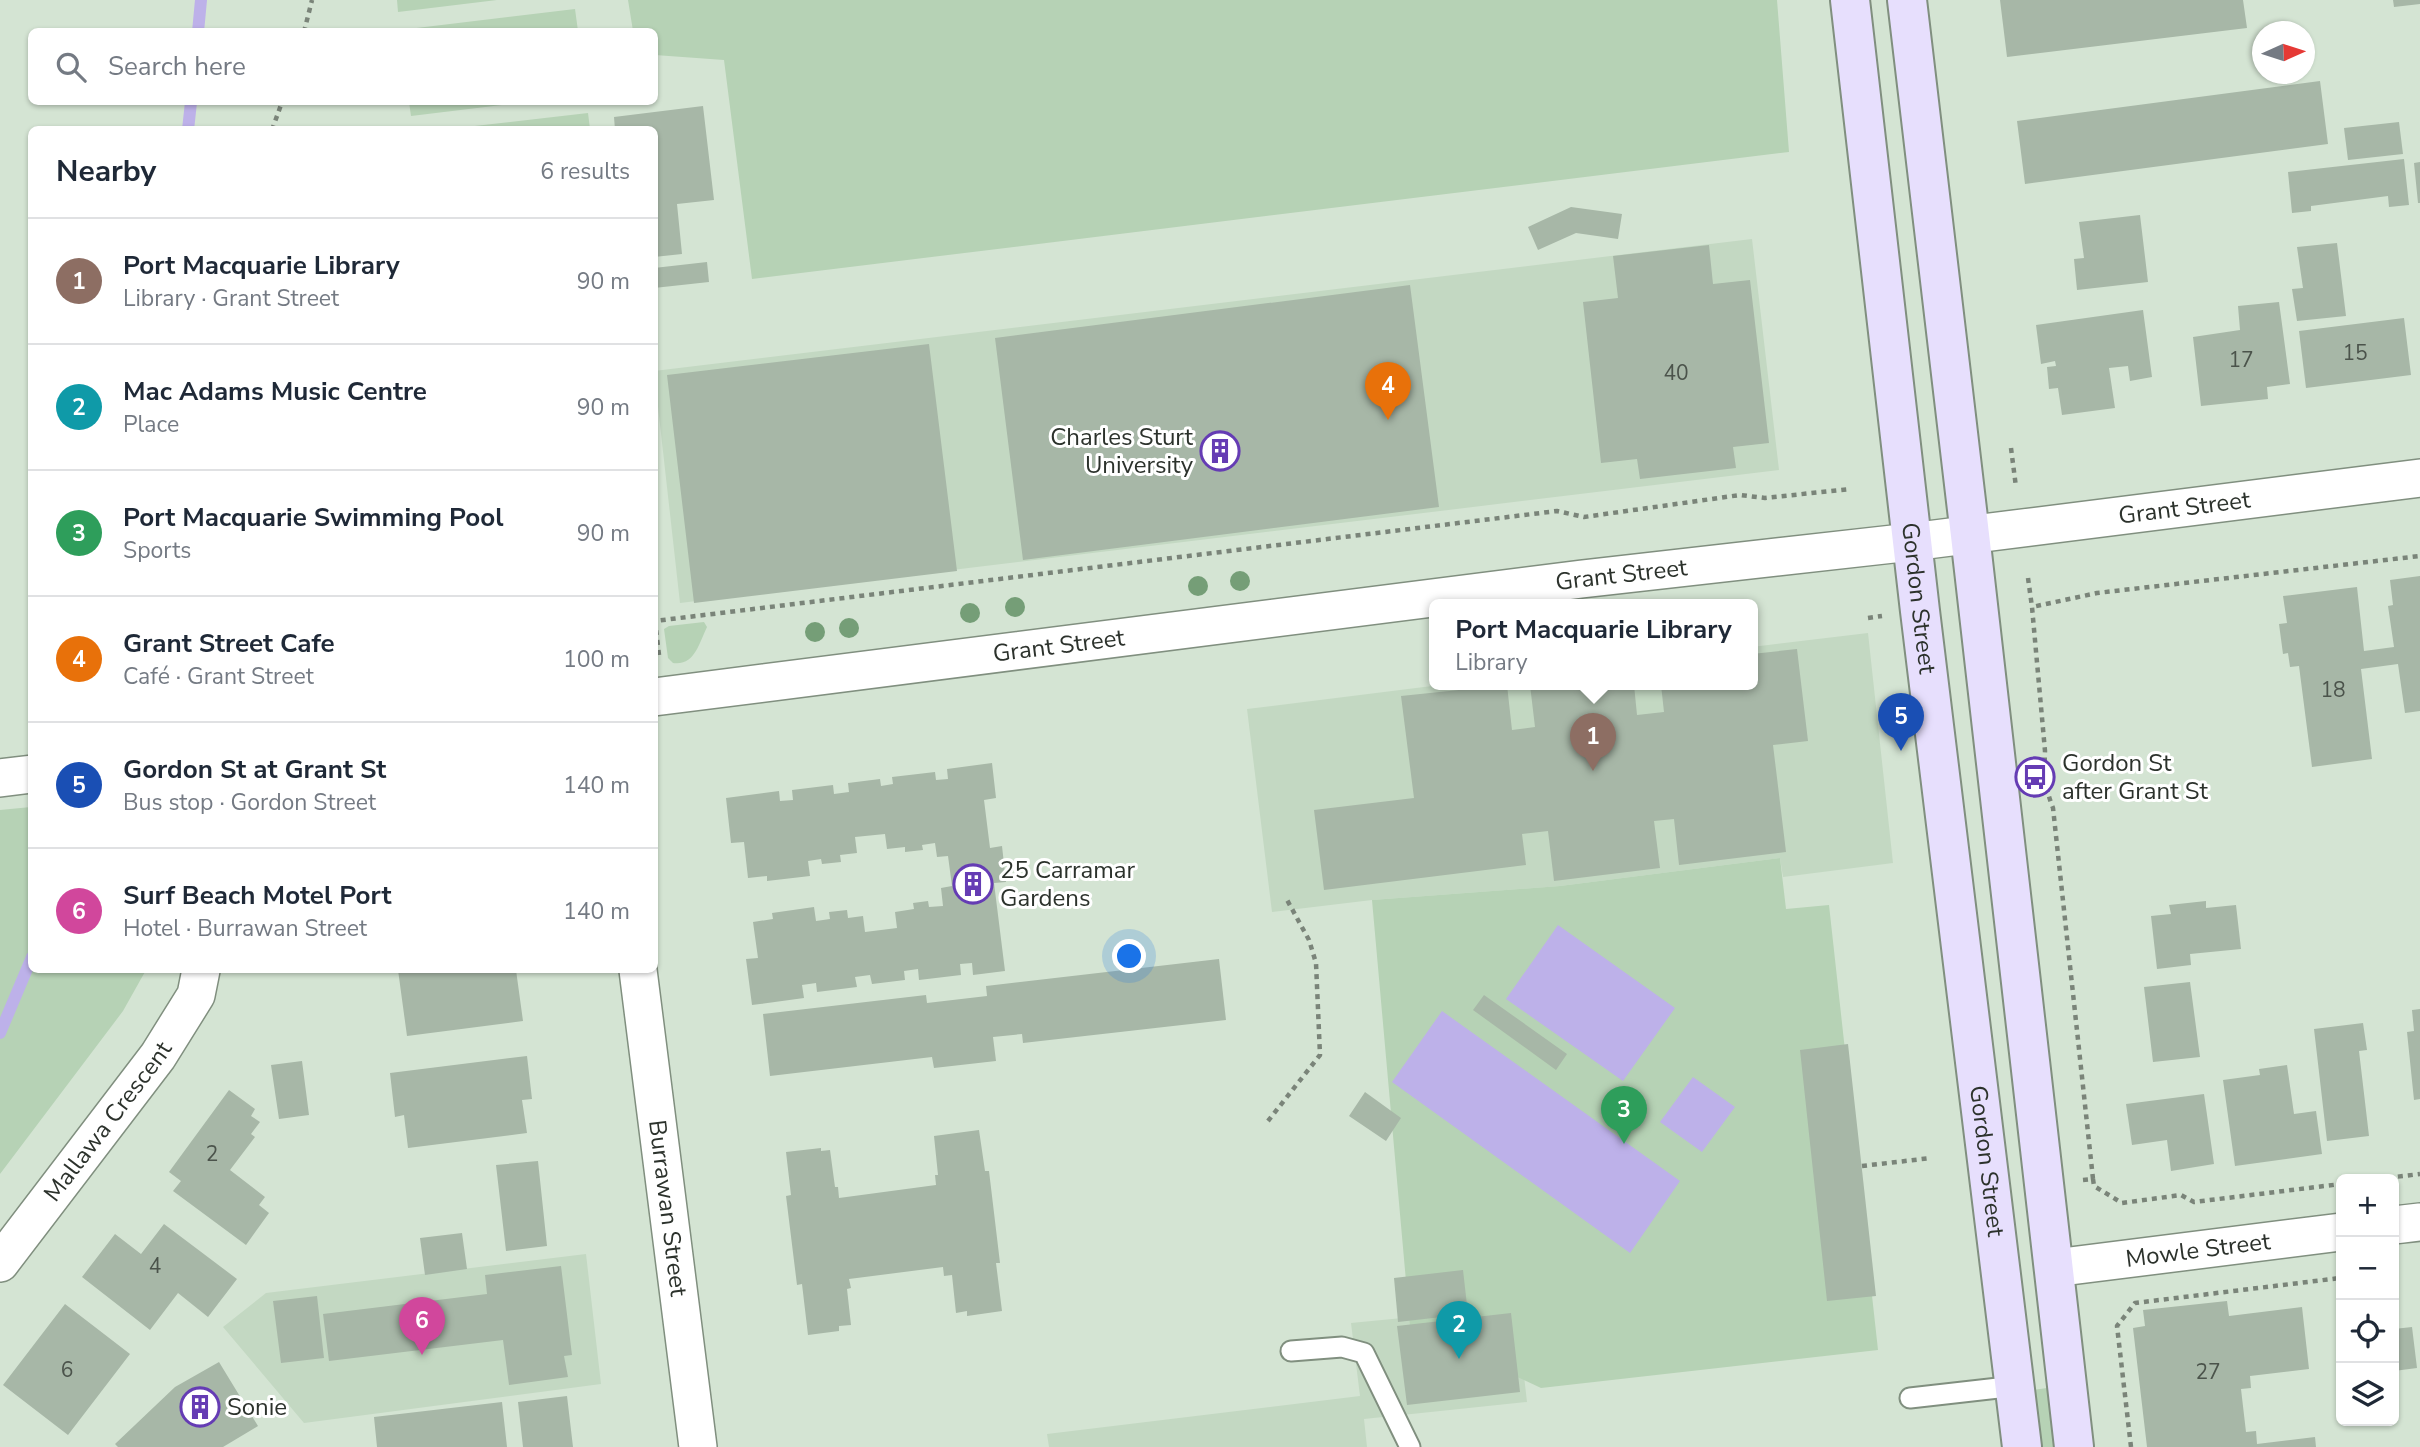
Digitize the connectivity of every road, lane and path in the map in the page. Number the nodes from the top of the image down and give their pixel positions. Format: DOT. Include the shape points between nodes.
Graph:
graph roads {
  1 [pos="312,0"];
  2 [pos="1850,0"];
  3 [pos="1907,0"];
  4 [pos="305,28"];
  5 [pos="281,105"];
  6 [pos="273,126"];
  7 [pos="2011,448"];
  8 [pos="2420,478"];
  9 [pos="2016,487"];
  10 [pos="1850,489"];
  11 [pos="1970,535"];
  12 [pos="1912,542"];
  13 [pos="2420,556"];
  14 [pos="2028,578"];
  15 [pos="2030,596"];
  16 [pos="2021,597"];
  17 [pos="2032,607"];
  18 [pos="1886,615"];
  19 [pos="1867,618"];
  20 [pos="658,621"];
  21 [pos="658,646"];
  22 [pos="659,655"];
  23 [pos="658,695"];
  24 [pos="1286,898"];
  25 [pos="200,973"];
  26 [pos="638,973"];
  27 [pos="1268,1121"];
  28 [pos="1931,1158"];
  29 [pos="1862,1166"];
  30 [pos="2420,1174"];
  31 [pos="2399,1176"];
  32 [pos="2093,1179"];
  33 [pos="2072,1181"];
  34 [pos="2336,1185"];
  35 [pos="2420,1222"];
  36 [pos="2399,1224"];
  37 [pos="2336,1233"];
  38 [pos="0,1263"];
  39 [pos="2054,1268"];
  40 [pos="2336,1278"];
  41 [pos="1291,1351"];
  42 [pos="2016,1386"];
  43 [pos="1910,1398"];
  44 [pos="698,1447"];
  45 [pos="1410,1447"];
  46 [pos="2022,1447"];
  47 [pos="2074,1447"];
  48 [pos="2131,1447"];
  1 -- 4 [label="path"];
  2 -- 12 [label="main road, Gordon Street"];
  3 -- 11 [label="main road"];
  5 -- 6 [label="path"];
  7 -- 9 [label="path"];
  8 -- 11 [label="street, Grant Street"];
  10 -- 20 [label="path" via="1765,498 1740,495 1584,517 1557,511"];
  11 -- 12 [label="street, Grant Street"];
  11 -- 39 [label="main road"];
  12 -- 23 [label="street, Grant Street" via="1569,580"];
  12 -- 42 [label="main road, Gordon Street"];
  13 -- 17 [label="path" via="2097,593"];
  14 -- 15 [label="path"];
  15 -- 16 [label="path"];
  15 -- 17 [label="path"];
  17 -- 32 [label="path" via="2044,774 2053,808"];
  18 -- 19 [label="path"];
  21 -- 22 [label="path"];
  24 -- 27 [label="path" via="1316,963 1320,1055"];
  25 -- 38 [label="street, Mallawa Crescent" via="196,995 158,1056"];
  26 -- 44 [label="street, Burrawan Street"];
  28 -- 29 [label="path"];
  30 -- 31 [label="path"];
  32 -- 33 [label="path"];
  32 -- 34 [label="path" via="2094,1185 2122,1203 2181,1195 2194,1202"];
  35 -- 36 [label="street"];
  37 -- 39 [label="street, Mowle Street"];
  39 -- 47 [label="main road"];
  40 -- 48 [label="path" via="2135,1303 2117,1326"];
  41 -- 45 [label="lane" via="1342,1346 1364,1353"];
  42 -- 43 [label="lane"];
  42 -- 46 [label="main road, Gordon Street"];
}
